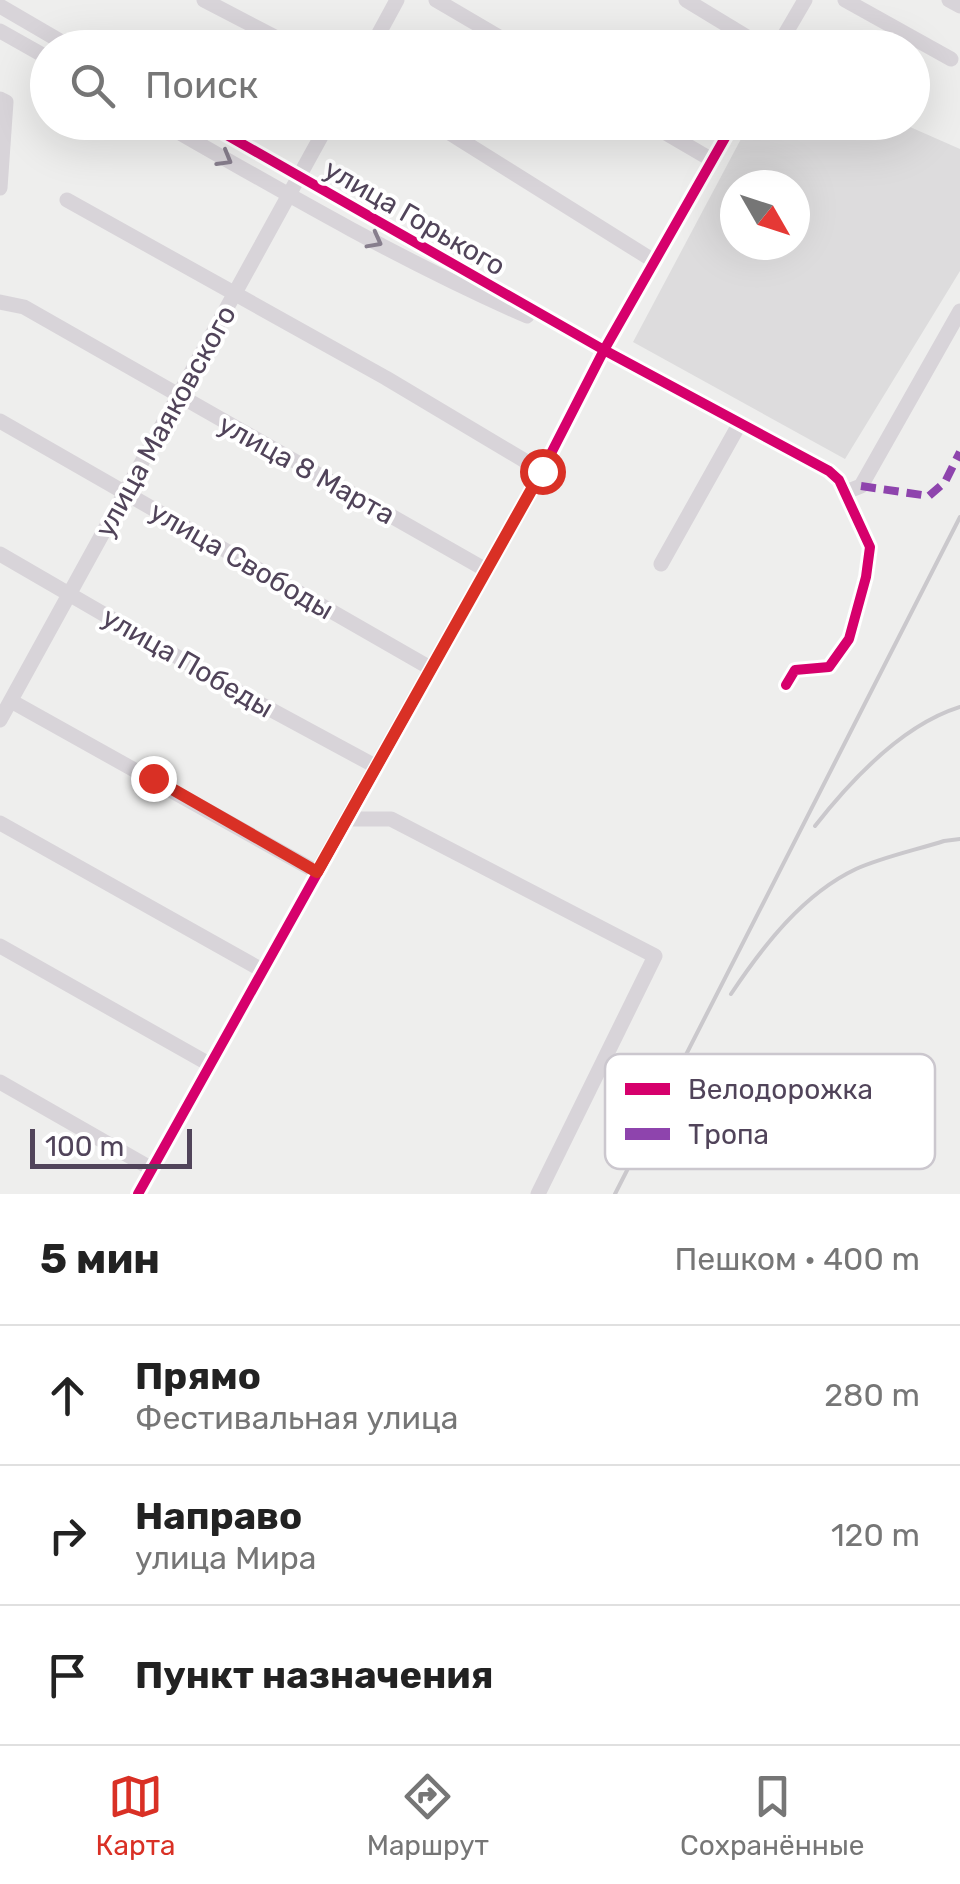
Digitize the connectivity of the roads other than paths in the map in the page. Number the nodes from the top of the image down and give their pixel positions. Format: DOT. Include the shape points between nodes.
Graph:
graph roads {
  1 [pos="204,0"];
  2 [pos="397,0"];
  3 [pos="436,0"];
  4 [pos="686,0"];
  5 [pos="805,0"];
  6 [pos="845,0"];
  7 [pos="0,6"];
  8 [pos="41,30"];
  9 [pos="262,30"];
  10 [pos="381,30"];
  11 [pos="487,30"];
  12 [pos="735,30"];
  13 [pos="788,30"];
  14 [pos="898,30"];
  15 [pos="0,31"];
  16 [pos="30,48"];
  17 [pos="930,48"];
  18 [pos="950,59"];
  19 [pos="0,99"];
  20 [pos="191,140"];
  21 [pos="235,140"];
  22 [pos="319,140"];
  23 [pos="461,140"];
  24 [pos="678,140"];
  25 [pos="724,140"];
  26 [pos="712,160"];
  27 [pos="298,176"];
  28 [pos="0,188"];
  29 [pos="288,196"];
  30 [pos="67,200"];
  31 [pos="654,261"];
  32 [pos="235,296"];
  33 [pos="0,302"];
  34 [pos="960,311"];
  35 [pos="604,350"];
  36 [pos="178,397"];
  37 [pos="0,421"];
  38 [pos="740,423"];
  39 [pos="542,471"];
  40 [pos="124,492"];
  41 [pos="846,492"];
  42 [pos="0,554"];
  43 [pos="661,564"];
  44 [pos="486,570"];
  45 [pos="68,593"];
  46 [pos="432,669"];
  47 [pos="786,685"];
  48 [pos="5,707"];
  49 [pos="377,767"];
  50 [pos="348,819"];
  51 [pos="0,823"];
  52 [pos="317,872"];
  53 [pos="0,946"];
  54 [pos="262,970"];
  55 [pos="607,1054"];
  56 [pos="605,1058"];
  57 [pos="209,1064"];
  58 [pos="0,1082"];
  59 [pos="152,1168"];
  60 [pos="138,1194"];
  61 [pos="538,1194"];
  1 -- 9 [label="street"];
  2 -- 10 [label="street"];
  3 -- 11 [label="street"];
  4 -- 12 [label="street"];
  5 -- 13 [label="street"];
  6 -- 14 [label="street"];
  7 -- 8 [label="street"];
  15 -- 16 [label="street"];
  17 -- 18 [label="street"];
  19 -- 28 [label="street" via="6,102"];
  20 -- 29 [label="street, улица Горького, one-way"];
  21 -- 27 [label="street, улица Горького"];
  22 -- 27 [label="street, улица Маяковского"];
  23 -- 31 [label="street"];
  24 -- 26 [label="street"];
  25 -- 26 [label="street"];
  26 -- 31 [label="street"];
  27 -- 29 [label="street, улица Маяковского"];
  27 -- 35 [label="street, улица Горького"];
  29 -- 32 [label="street, улица Маяковского"];
  29 -- 35 [label="street, улица Горького, one-way" via="464,289"];
  30 -- 32 [label="street"];
  31 -- 35 [label="street"];
  32 -- 36 [label="street, улица Маяковского"];
  32 -- 39 [label="street"];
  33 -- 36 [label="street, улица 8 Марта" via="24,307"];
  34 -- 41 [label="street" via="860,486"];
  35 -- 38 [label="street"];
  35 -- 39 [label="street"];
  36 -- 40 [label="street, улица Маяковского"];
  36 -- 44 [label="street, улица 8 Марта"];
  37 -- 40 [label="street, улица Свободы"];
  38 -- 41 [label="street" via="829,471"];
  38 -- 43 [label="street"];
  39 -- 44 [label="street"];
  40 -- 45 [label="street, улица Маяковского"];
  40 -- 46 [label="street, улица Свободы"];
  41 -- 47 [label="street" via="870,546 850,639 829,667 794,670"];
  42 -- 45 [label="street, улица Победы"];
  44 -- 46 [label="street"];
  45 -- 48 [label="street, улица Маяковского"];
  45 -- 49 [label="street, улица Победы"];
  46 -- 49 [label="street"];
  48 -- 52 [label="street"];
  49 -- 50 [label="street"];
  50 -- 52 [label="street"];
  50 -- 55 [label="street" via="391,819 655,956"];
  51 -- 54 [label="street"];
  52 -- 54 [label="street"];
  53 -- 57 [label="street"];
  54 -- 57 [label="street"];
  56 -- 61 [label="street"];
  57 -- 59 [label="street"];
  58 -- 59 [label="street"];
  59 -- 60 [label="street"];
}
